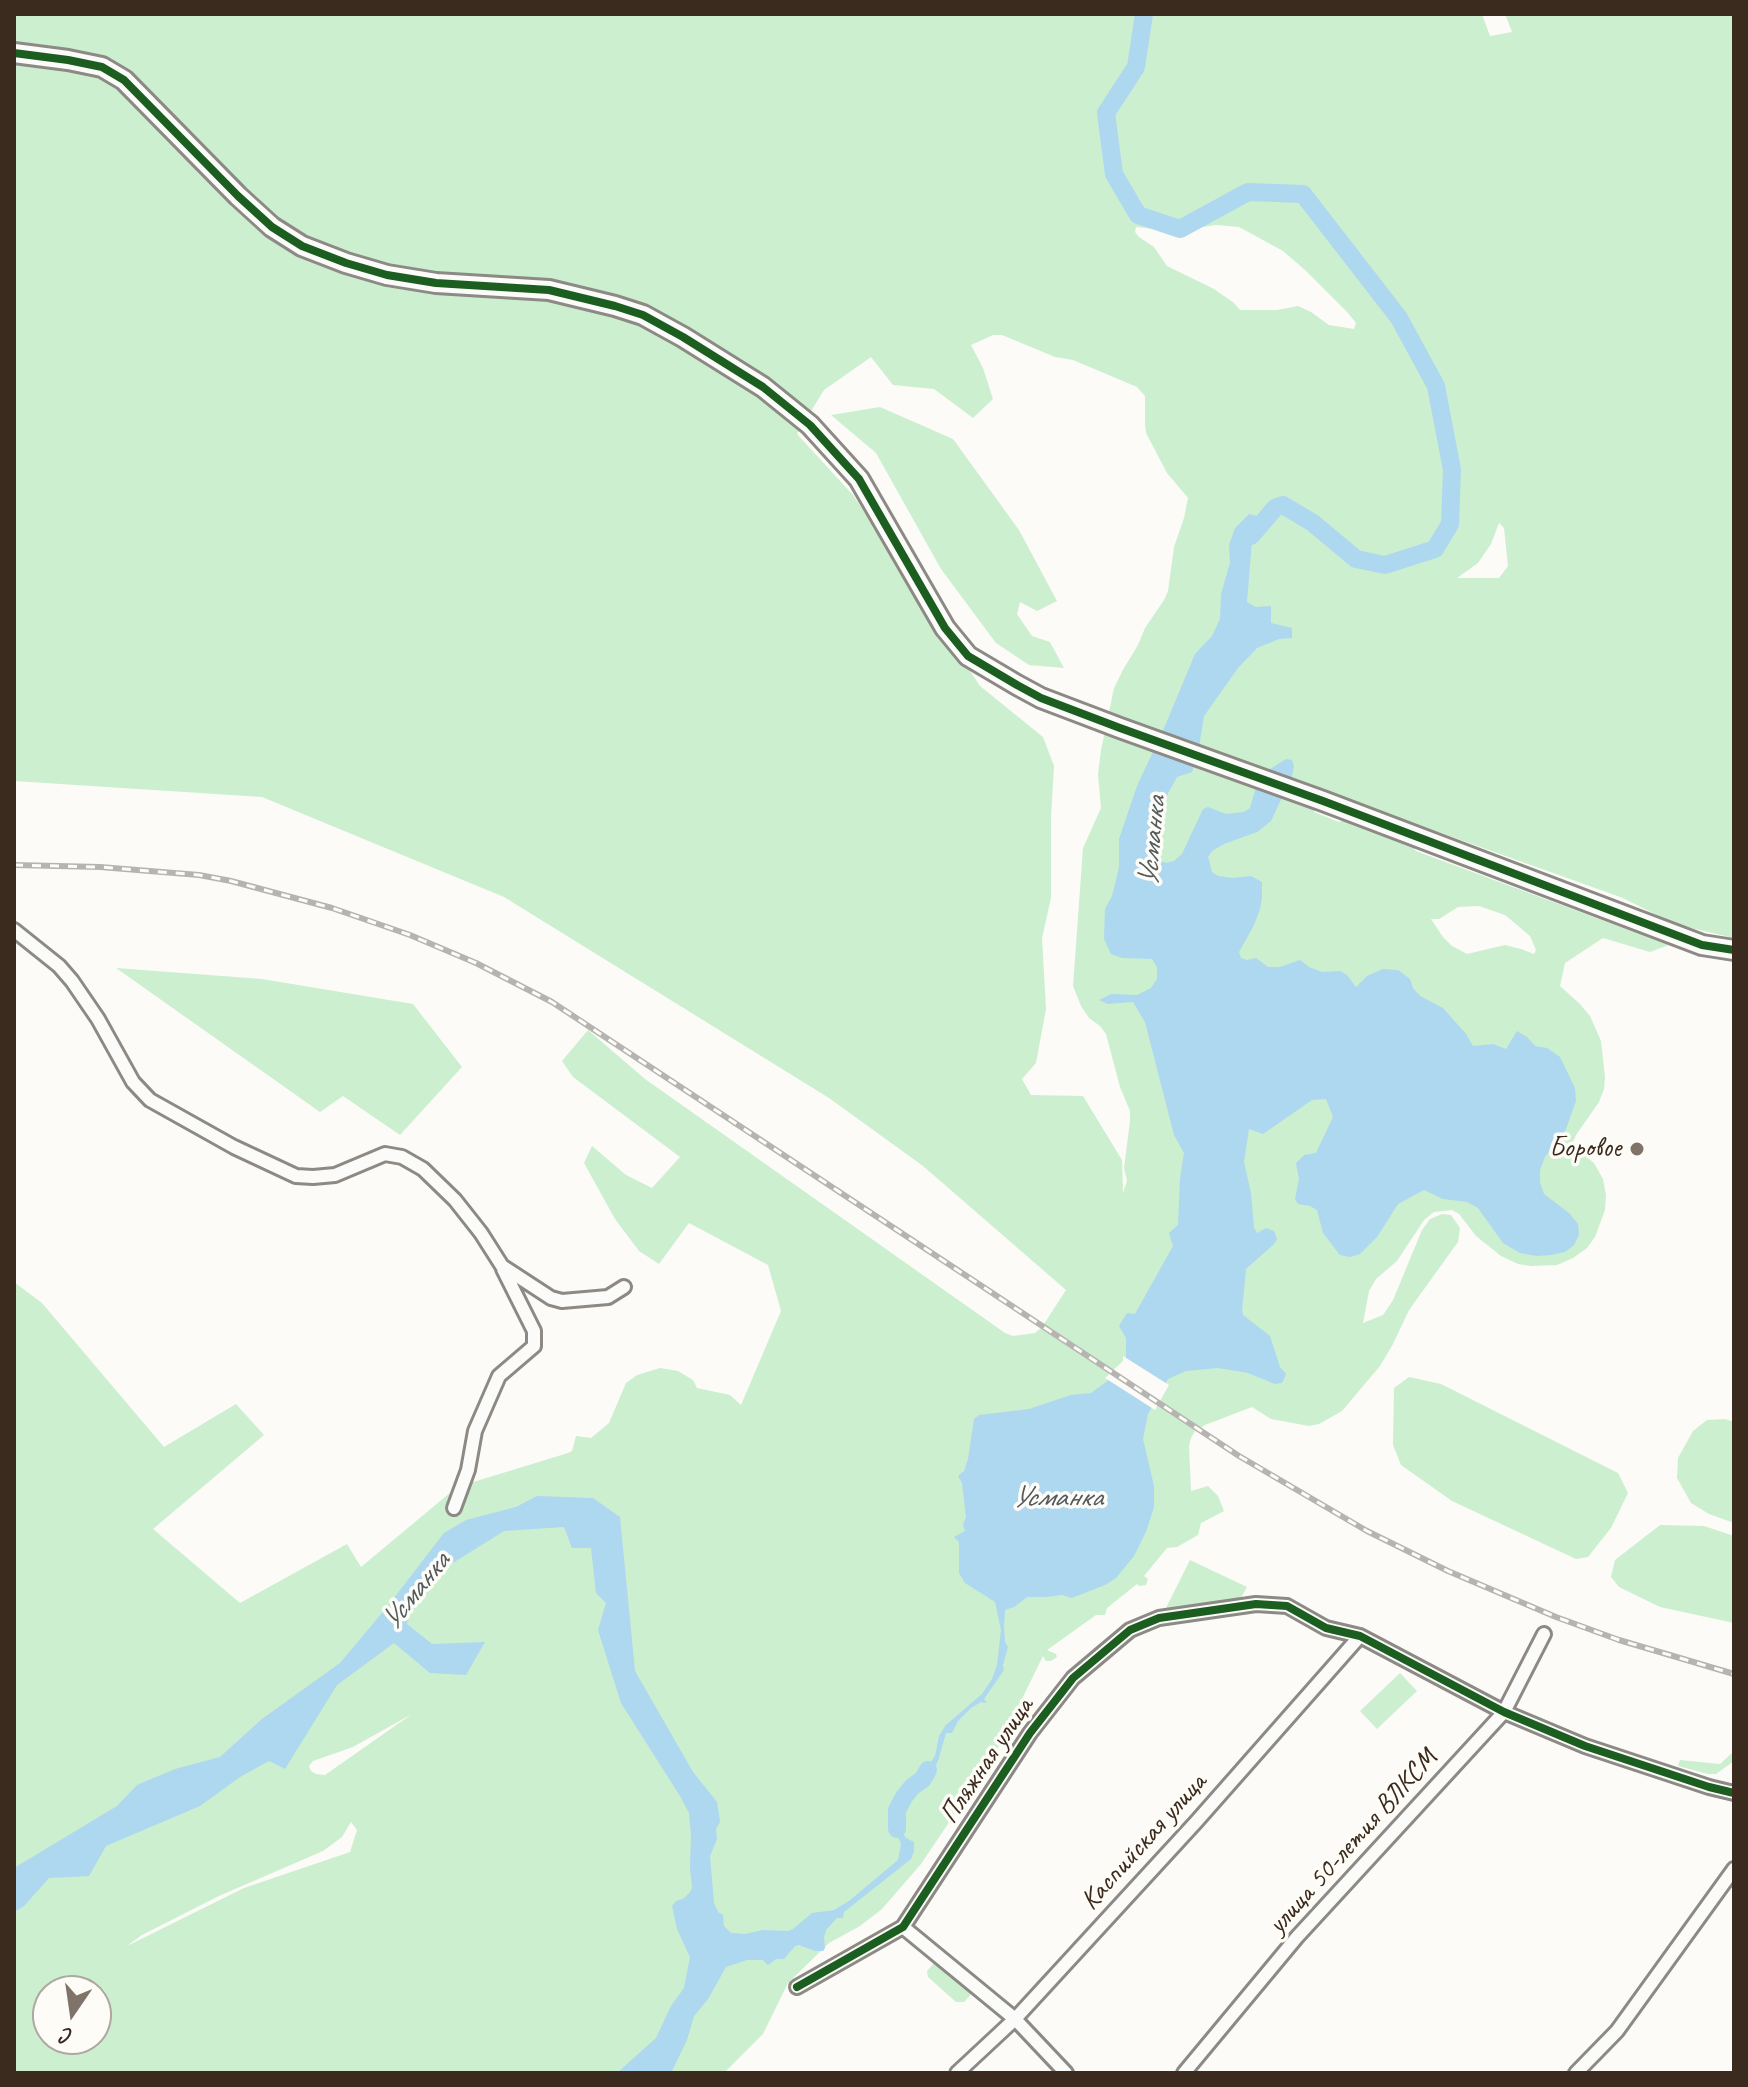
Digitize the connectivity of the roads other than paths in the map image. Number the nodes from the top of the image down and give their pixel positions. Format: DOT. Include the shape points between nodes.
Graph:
graph roads {
  1 [pos="14,53"];
  2 [pos="14,930"];
  3 [pos="1734,950"];
  4 [pos="502,1266"];
  5 [pos="624,1287"];
  6 [pos="454,1508"];
  7 [pos="1544,1634"];
  8 [pos="1360,1636"];
  9 [pos="1504,1712"];
  10 [pos="1734,1793"];
  11 [pos="1734,1869"];
  12 [pos="903,1927"];
  13 [pos="797,1987"];
  14 [pos="1015,2019"];
  15 [pos="957,2073"];
  16 [pos="1066,2073"];
  17 [pos="1184,2073"];
  18 [pos="1576,2073"];
  1 -- 3 [label="street" via="102,67 124,80 238,196 302,246 387,275 549,290 602,302 643,315 683,337 810,425 859,479 945,628 968,656 1041,698 1702,945"];
  2 -- 4 [label="street" via="72,981 133,1082 150,1100 296,1176 335,1175 385,1154 402,1157 455,1200"];
  4 -- 5 [label="street" via="562,1301 608,1297"];
  4 -- 6 [label="street" via="534,1331 534,1346 499,1376 475,1431"];
  7 -- 9 [label="street, улица 50-летия ВЛКСМ"];
  8 -- 9 [label="street, Пляжная улица"];
  8 -- 12 [label="street, Пляжная улица" via="1326,1628 1287,1606 1256,1604 1159,1618 1130,1630 1073,1678 1030,1733"];
  8 -- 14 [label="street, Каспийская улица"];
  9 -- 10 [label="street, Пляжная улица" via="1585,1746"];
  9 -- 17 [label="street, улица 50-летия ВЛКСМ" via="1297,1937"];
  11 -- 18 [label="street" via="1617,2031"];
  12 -- 13 [label="street, Пляжная улица"];
  12 -- 14 [label="street"];
  14 -- 15 [label="street, Каспийская улица"];
  14 -- 16 [label="street"];
}
